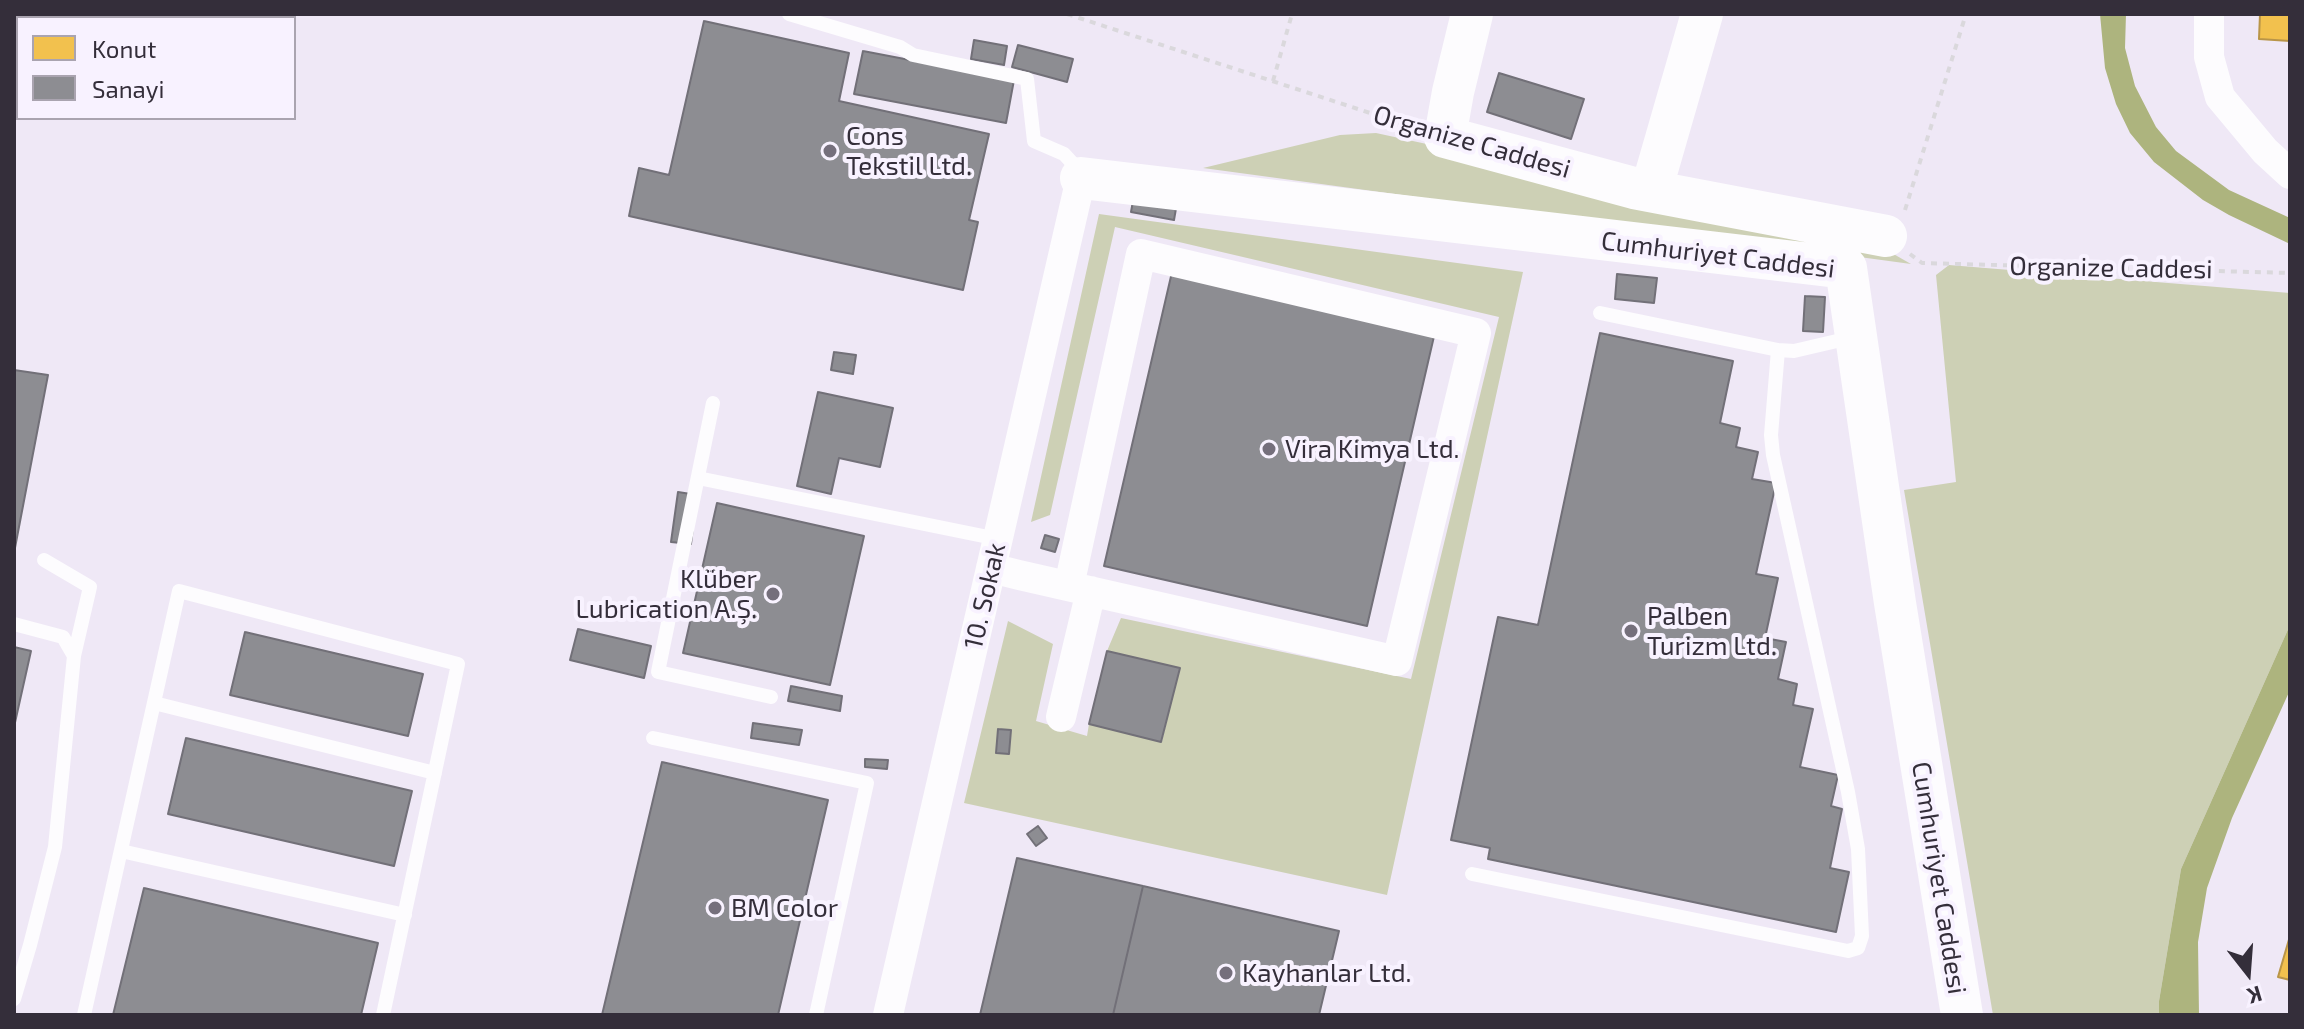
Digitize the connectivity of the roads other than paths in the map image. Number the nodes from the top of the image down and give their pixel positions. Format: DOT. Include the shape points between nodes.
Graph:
graph roads {
  1 [pos="789,14"];
  2 [pos="1472,14"];
  3 [pos="1702,14"];
  4 [pos="2209,14"];
  5 [pos="2290,174"];
  6 [pos="1655,177"];
  7 [pos="1081,178"];
  8 [pos="1897,235"];
  9 [pos="1600,313"];
  10 [pos="1857,336"];
  11 [pos="1778,350"];
  12 [pos="713,403"];
  13 [pos="698,478"];
  14 [pos="994,553"];
  15 [pos="44,560"];
  16 [pos="1080,589"];
  17 [pos="14,624"];
  18 [pos="74,656"];
  19 [pos="771,697"];
  20 [pos="154,703"];
  21 [pos="1061,717"];
  22 [pos="653,738"];
  23 [pos="435,773"];
  24 [pos="121,851"];
  25 [pos="1472,874"];
  26 [pos="405,915"];
  27 [pos="14,999"];
  28 [pos="84,1015"];
  29 [pos="383,1015"];
  30 [pos="816,1015"];
  31 [pos="888,1015"];
  32 [pos="1962,1015"];
  1 -- 7 [label="lane" via="913,55 1027,79 1034,141 1064,154"];
  2 -- 8 [label="street, Organize Caddesi" via="1445,137 1634,188"];
  3 -- 6 [label="street"];
  4 -- 5 [label="street" via="2209,57 2220,97"];
  7 -- 10 [label="street, Cumhuriyet Caddesi" via="1846,268"];
  7 -- 14 [label="street, 10. Sokak"];
  9 -- 11 [label="lane"];
  10 -- 11 [label="lane"];
  10 -- 32 [label="street, Cumhuriyet Caddesi"];
  11 -- 25 [label="lane" via="1773,455 1858,849 1858,948 1848,951"];
  12 -- 13 [label="lane"];
  13 -- 14 [label="lane"];
  13 -- 19 [label="lane" via="658,672"];
  14 -- 16 [label="street"];
  14 -- 31 [label="street, 10. Sokak"];
  15 -- 18 [label="lane" via="90,587"];
  16 -- 16 [label="street" via="1397,661 1476,333 1141,254"];
  16 -- 21 [label="street"];
  17 -- 18 [label="lane" via="63,637"];
  18 -- 27 [label="lane" via="55,847"];
  20 -- 23 [label="lane"];
  20 -- 23 [label="lane" via="179,591 458,664"];
  20 -- 24 [label="lane"];
  22 -- 30 [label="lane" via="867,783"];
  23 -- 26 [label="lane"];
  24 -- 26 [label="lane"];
  24 -- 28 [label="lane"];
  26 -- 29 [label="lane"];
}
